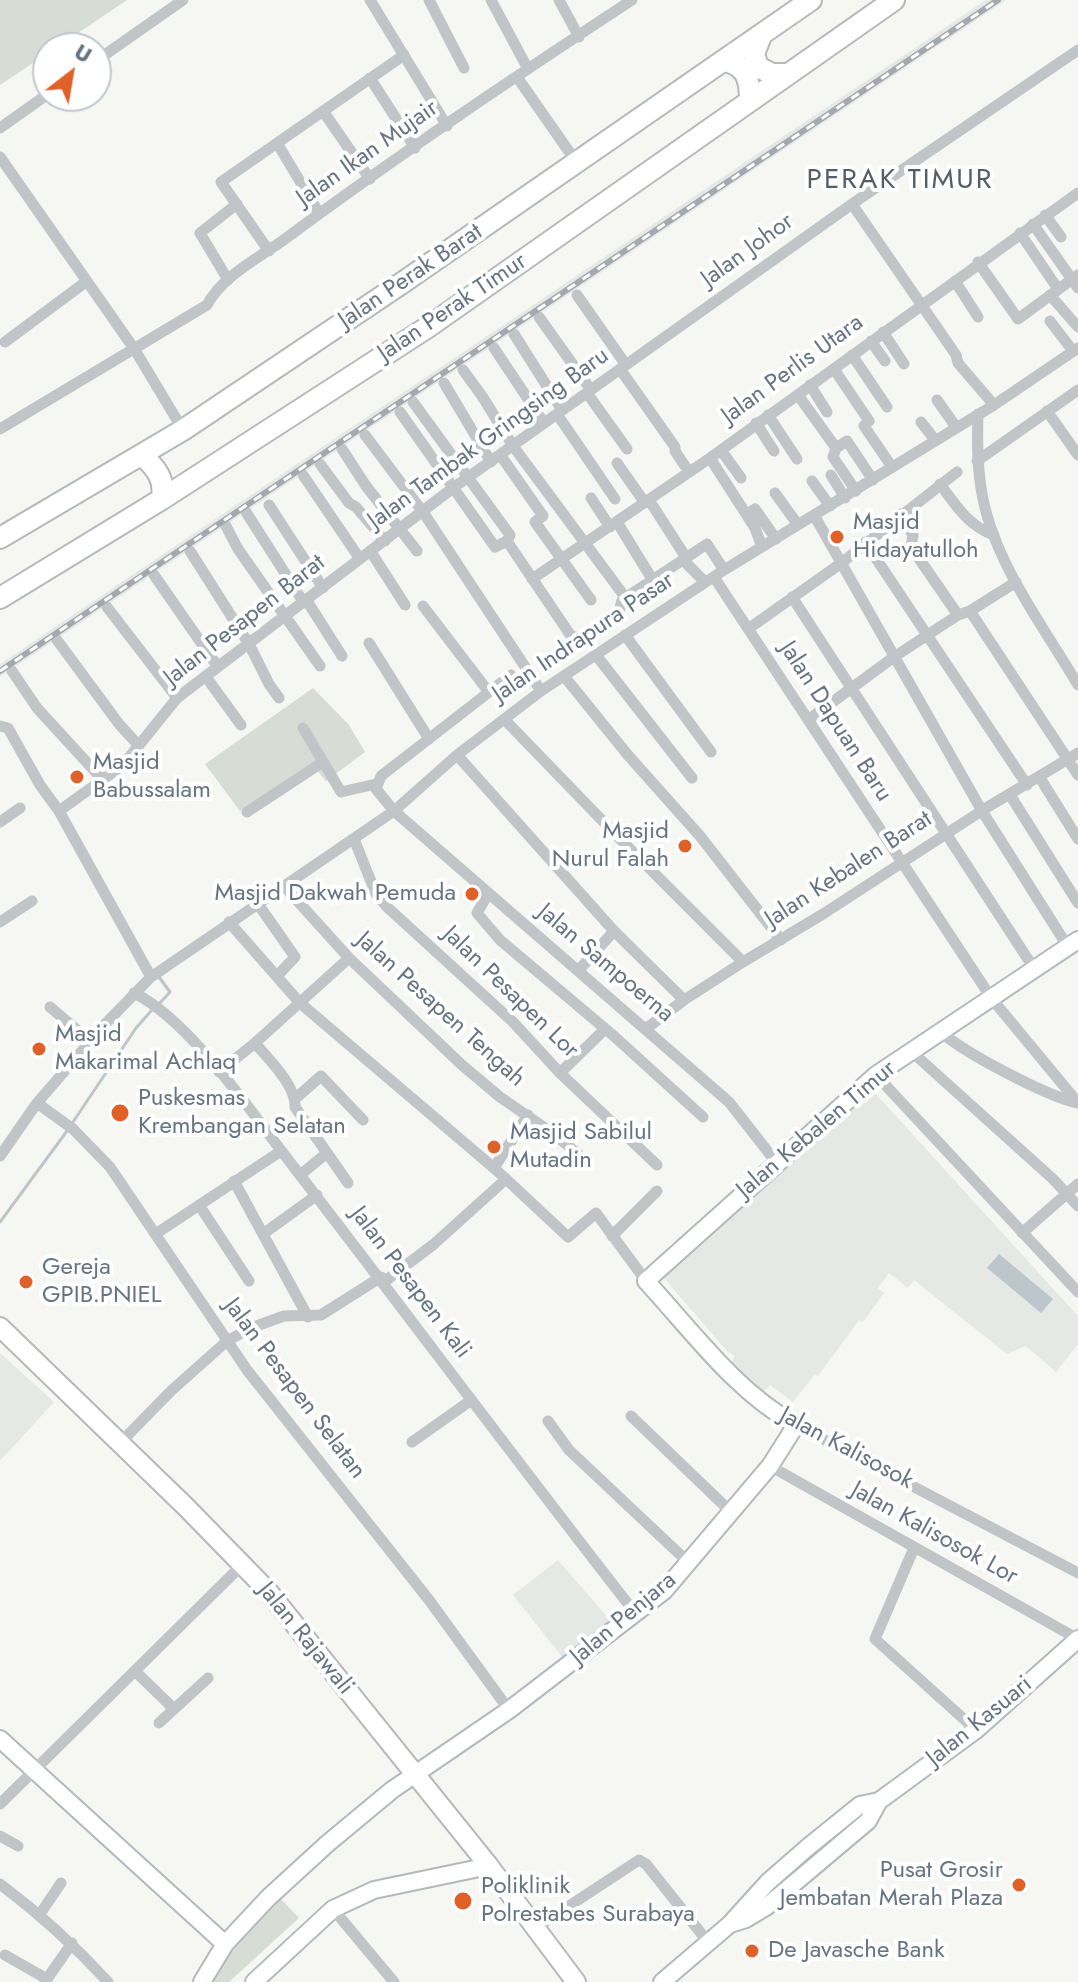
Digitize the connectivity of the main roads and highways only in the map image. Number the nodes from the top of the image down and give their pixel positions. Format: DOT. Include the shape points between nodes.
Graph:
graph roads {
  1 [pos="811,0"];
  2 [pos="894,0"];
  3 [pos="761,36"];
  4 [pos="725,61"];
  5 [pos="788,74"];
  6 [pos="750,101"];
  7 [pos="142,455"];
  8 [pos="162,499"];
  9 [pos="0,538"];
  10 [pos="0,598"];
  11 [pos="0,1327"];
  12 [pos="576,1982"];
  1 -- 3 [label="highway, Jalan Perak Barat"];
  2 -- 5 [label="highway, Jalan Perak Timur"];
  3 -- 4 [label="highway, Jalan Perak Barat"];
  3 -- 5 [label="highway" via="754,54 758,67"];
  4 -- 6 [label="highway" via="735,63 748,77"];
  4 -- 7 [label="highway, Jalan Perak Barat"];
  5 -- 6 [label="highway, Jalan Perak Timur"];
  6 -- 8 [label="highway, Jalan Perak Timur" via="428,327"];
  7 -- 8 [label="highway" via="159,473"];
  7 -- 9 [label="highway, Jalan Perak Barat"];
  8 -- 10 [label="highway, Jalan Perak Timur"];
  11 -- 12 [label="main road, Jalan Rajawali" via="267,1590"];
}
